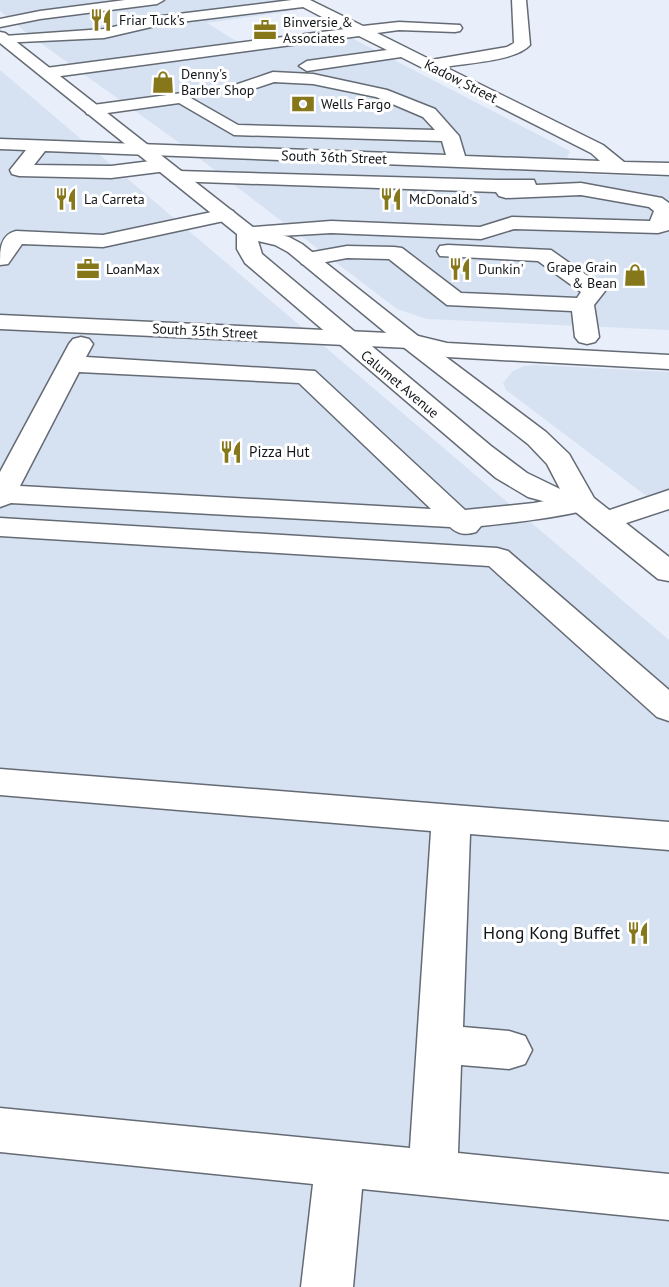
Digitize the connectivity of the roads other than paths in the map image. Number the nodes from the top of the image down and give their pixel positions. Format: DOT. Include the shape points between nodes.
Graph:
graph roads {
  1 [pos="157,0"];
  2 [pos="238,0"];
  3 [pos="519,0"];
  4 [pos="302,2"];
  5 [pos="135,3"];
  6 [pos="253,9"];
  7 [pos="162,21"];
  8 [pos="455,28"];
  9 [pos="360,31"];
  10 [pos="1,33"];
  11 [pos="403,52"];
  12 [pos="428,65"];
  13 [pos="307,66"];
  14 [pos="46,73"];
  15 [pos="221,90"];
  16 [pos="202,93"];
  17 [pos="182,98"];
  18 [pos="93,110"];
  19 [pos="450,136"];
  20 [pos="0,144"];
  21 [pos="40,146"];
  22 [pos="143,149"];
  23 [pos="457,161"];
  24 [pos="503,163"];
  25 [pos="619,167"];
  26 [pos="669,169"];
  27 [pos="170,171"];
  28 [pos="278,181"];
  29 [pos="497,186"];
  30 [pos="662,196"];
  31 [pos="226,215"];
  32 [pos="663,225"];
  33 [pos="247,232"];
  34 [pos="394,253"];
  35 [pos="0,259"];
  36 [pos="309,259"];
  37 [pos="583,305"];
  38 [pos="0,322"];
  39 [pos="90,326"];
  40 [pos="587,336"];
  41 [pos="346,338"];
  42 [pos="669,340"];
  43 [pos="410,341"];
  44 [pos="669,362"];
  45 [pos="70,364"];
  46 [pos="4,484"];
  47 [pos="669,499"];
  48 [pos="582,503"];
  49 [pos="459,519"];
  50 [pos="605,521"];
  51 [pos="0,527"];
  52 [pos="497,557"];
  53 [pos="669,572"];
  54 [pos="669,709"];
  55 [pos="0,782"];
  56 [pos="451,818"];
  57 [pos="669,836"];
  58 [pos="440,1044"];
  59 [pos="509,1050"];
  60 [pos="0,1130"];
  61 [pos="340,1164"];
  62 [pos="433,1173"];
  63 [pos="669,1197"];
  64 [pos="327,1287"];
  1 -- 5 [label="street"];
  2 -- 6 [label="street"];
  3 -- 12 [label="street" via="522,45 511,51"];
  4 -- 6 [label="street"];
  4 -- 9 [label="street, Kadow Street"];
  5 -- 7 [label="street"];
  5 -- 10 [label="street" via="40,15"];
  6 -- 7 [label="street"];
  7 -- 10 [label="street" via="107,33"];
  8 -- 9 [label="street" via="399,26"];
  9 -- 11 [label="street, Kadow Street"];
  9 -- 14 [label="street"];
  10 -- 14 [label="street, Calumet Avenue"];
  11 -- 12 [label="street, Kadow Street"];
  11 -- 13 [label="street"];
  12 -- 25 [label="street, Kadow Street" via="597,149"];
  14 -- 18 [label="street, Calumet Avenue"];
  15 -- 19 [label="street" via="324,94 348,87 381,93 429,112"];
  16 -- 17 [label="street"];
  17 -- 18 [label="street"];
  17 -- 19 [label="street" via="234,130"];
  18 -- 22 [label="street, Calumet Avenue"];
  19 -- 23 [label="street"];
  20 -- 21 [label="street, South 36th Street"];
  21 -- 22 [label="street, South 36th Street"];
  21 -- 27 [label="street" via="19,170"];
  22 -- 23 [label="street, South 36th Street"];
  22 -- 27 [label="street, Calumet Avenue"];
  23 -- 24 [label="street, South 36th Street"];
  24 -- 25 [label="street, South 36th Street"];
  24 -- 29 [label="street"];
  25 -- 26 [label="street, South 36th Street"];
  27 -- 28 [label="street"];
  27 -- 31 [label="street, Calumet Avenue"];
  28 -- 29 [label="street"];
  28 -- 30 [label="street" via="522,193 544,198"];
  29 -- 30 [label="street" via="561,182"];
  30 -- 32 [label="street"];
  31 -- 33 [label="street, Calumet Avenue"];
  31 -- 35 [label="street" via="103,241 16,237"];
  32 -- 33 [label="street" via="512,223 481,233 331,227"];
  33 -- 36 [label="street, Calumet Avenue" via="289,244"];
  33 -- 41 [label="street, Calumet Avenue" via="253,258"];
  34 -- 36 [label="street" via="346,252"];
  34 -- 37 [label="street" via="455,300"];
  34 -- 37 [label="street" via="418,250 543,255 594,291"];
  36 -- 43 [label="street, Calumet Avenue"];
  37 -- 40 [label="street"];
  38 -- 39 [label="street, South 35th Street"];
  39 -- 41 [label="street, South 35th Street"];
  39 -- 45 [label="street"];
  40 -- 42 [label="street, South 35th Street"];
  40 -- 43 [label="street, South 35th Street" via="468,332 424,335"];
  41 -- 43 [label="street, South 35th Street"];
  41 -- 48 [label="street, Calumet Avenue" via="515,479 545,495"];
  43 -- 44 [label="street, South 35th Street" via="447,350"];
  43 -- 48 [label="street, Calumet Avenue" via="545,445 569,475"];
  45 -- 46 [label="street"];
  45 -- 49 [label="street" via="306,376"];
  46 -- 49 [label="street"];
  47 -- 50 [label="street"];
  48 -- 49 [label="street"];
  48 -- 50 [label="street, Calumet Avenue"];
  49 -- 52 [label="street"];
  50 -- 53 [label="street, Calumet Avenue"];
  51 -- 52 [label="street"];
  52 -- 54 [label="street"];
  55 -- 56 [label="street"];
  56 -- 57 [label="street"];
  56 -- 58 [label="street"];
  58 -- 59 [label="street"];
  58 -- 62 [label="street"];
  60 -- 61 [label="street"];
  61 -- 62 [label="street"];
  61 -- 64 [label="street"];
  62 -- 63 [label="street"];
}
